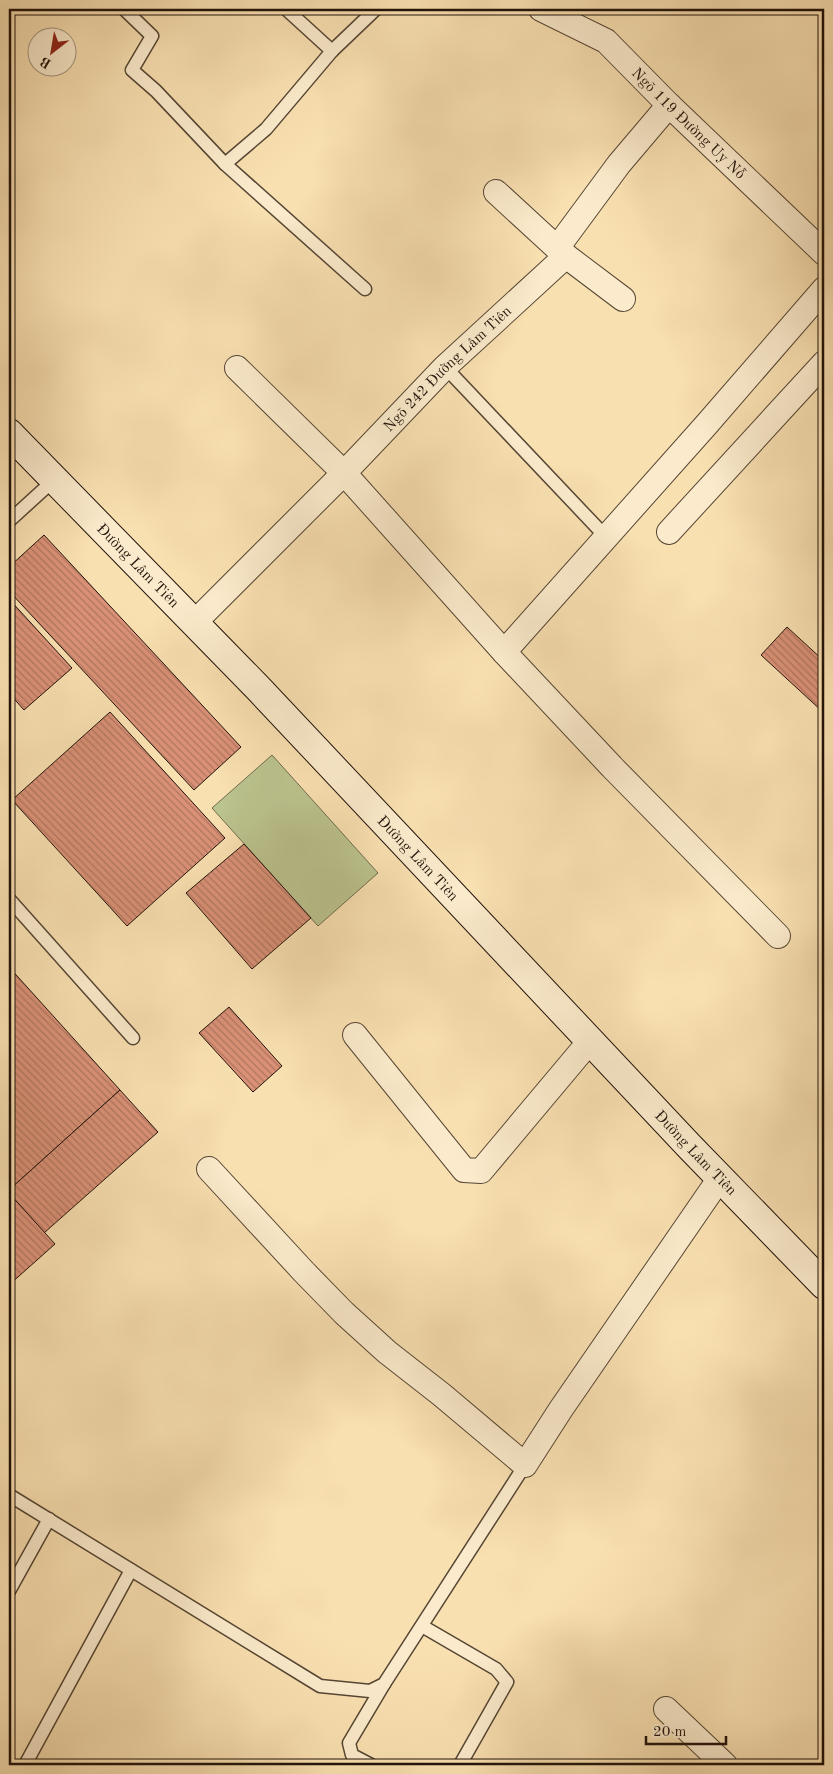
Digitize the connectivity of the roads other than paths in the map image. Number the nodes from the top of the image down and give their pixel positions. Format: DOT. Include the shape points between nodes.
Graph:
graph roads {
  1 [pos="124,9"];
  2 [pos="286,9"];
  3 [pos="376,9"];
  4 [pos="541,9"];
  5 [pos="332,51"];
  6 [pos="669,104"];
  7 [pos="225,164"];
  8 [pos="496,192"];
  9 [pos="561,252"];
  10 [pos="824,253"];
  11 [pos="365,289"];
  12 [pos="824,289"];
  13 [pos="623,299"];
  14 [pos="824,362"];
  15 [pos="445,367"];
  16 [pos="237,368"];
  17 [pos="9,433"];
  18 [pos="344,473"];
  19 [pos="54,480"];
  20 [pos="9,521"];
  21 [pos="669,532"];
  22 [pos="606,537"];
  23 [pos="194,623"];
  24 [pos="504,652"];
  25 [pos="9,899"];
  26 [pos="778,936"];
  27 [pos="355,1035"];
  28 [pos="133,1038"];
  29 [pos="590,1041"];
  30 [pos="209,1169"];
  31 [pos="720,1178"];
  32 [pos="824,1285"];
  33 [pos="525,1465"];
  34 [pos="9,1495"];
  35 [pos="49,1519"];
  36 [pos="131,1570"];
  37 [pos="9,1591"];
  38 [pos="422,1626"];
  39 [pos="384,1684"];
  40 [pos="666,1709"];
  41 [pos="25,1765"];
  42 [pos="371,1765"];
  43 [pos="460,1765"];
  44 [pos="725,1765"];
  1 -- 7 [label="lane" via="152,36 132,70"];
  2 -- 5 [label="lane"];
  3 -- 5 [label="lane"];
  4 -- 6 [label="street, Ngõ 119 Đường Uy Nỗ" via="606,41"];
  5 -- 7 [label="lane" via="266,129"];
  6 -- 9 [label="street, Ngõ 242 Đường Lâm Tiên" via="619,164"];
  6 -- 10 [label="street, Ngõ 119 Đường Uy Nỗ"];
  7 -- 11 [label="lane"];
  8 -- 9 [label="street"];
  9 -- 13 [label="street"];
  9 -- 15 [label="street, Ngõ 242 Đường Lâm Tiên"];
  12 -- 22 [label="street"];
  14 -- 21 [label="street"];
  15 -- 18 [label="street, Ngõ 242 Đường Lâm Tiên"];
  15 -- 22 [label="lane"];
  16 -- 18 [label="street"];
  17 -- 19 [label="street, Đường Lâm Tiên"];
  18 -- 23 [label="street, Ngõ 242 Đường Lâm Tiên"];
  18 -- 24 [label="street"];
  19 -- 20 [label="lane"];
  19 -- 23 [label="street, Đường Lâm Tiên"];
  22 -- 24 [label="street"];
  23 -- 29 [label="street, Đường Lâm Tiên"];
  24 -- 26 [label="street"];
  25 -- 28 [label="lane"];
  27 -- 29 [label="street" via="464,1170 481,1171"];
  29 -- 31 [label="street, Đường Lâm Tiên"];
  30 -- 33 [label="street" via="344,1313"];
  31 -- 32 [label="street, Đường Lâm Tiên"];
  31 -- 33 [label="street"];
  33 -- 38 [label="lane"];
  34 -- 35 [label="lane"];
  35 -- 36 [label="lane"];
  35 -- 37 [label="lane"];
  36 -- 39 [label="lane" via="320,1686 370,1691"];
  36 -- 41 [label="lane"];
  38 -- 39 [label="lane"];
  38 -- 43 [label="lane" via="496,1669 507,1682"];
  39 -- 42 [label="lane" via="348,1743 352,1755"];
  40 -- 44 [label="street"];
}
